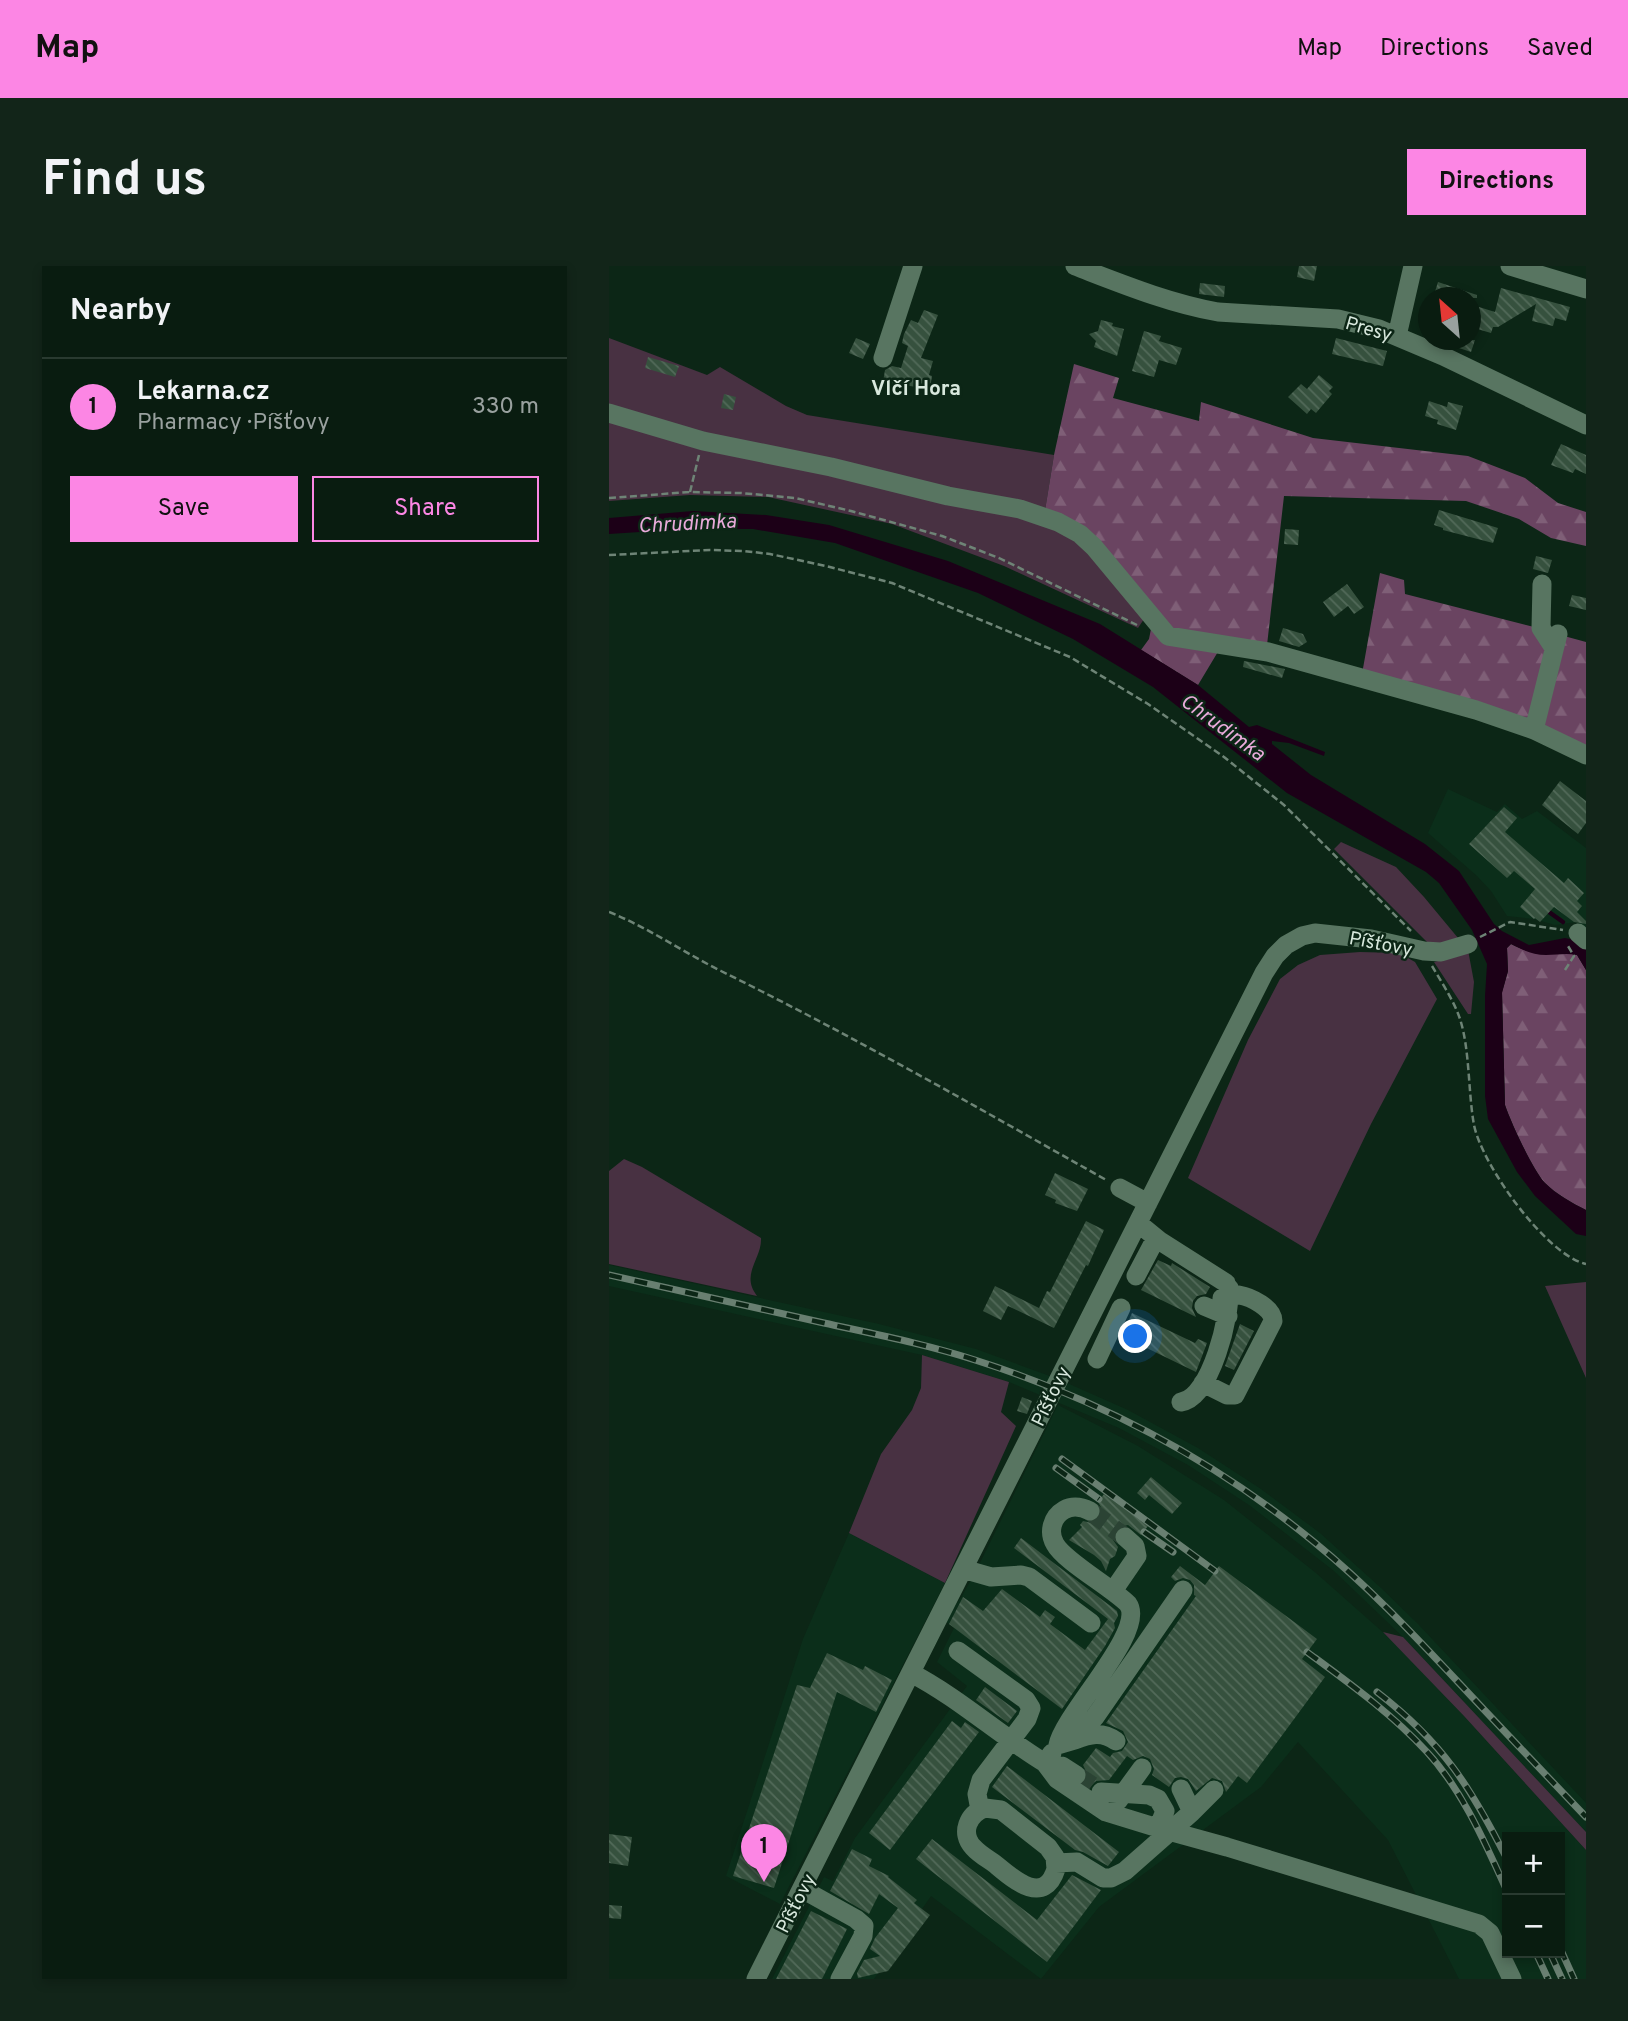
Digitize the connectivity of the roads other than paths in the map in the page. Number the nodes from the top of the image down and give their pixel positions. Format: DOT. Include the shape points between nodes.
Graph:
graph roads {
  1 [pos="913,266"];
  2 [pos="1075,266"];
  3 [pos="1413,266"];
  4 [pos="1510,266"];
  5 [pos="1586,289"];
  6 [pos="1397,335"];
  7 [pos="883,358"];
  8 [pos="609,413"];
  9 [pos="1586,425"];
  10 [pos="1542,584"];
  11 [pos="1534,730"];
  12 [pos="1586,755"];
  13 [pos="1468,944"];
  14 [pos="1120,1188"];
  15 [pos="1144,1211"];
  16 [pos="1156,1238"];
  17 [pos="1136,1276"];
  18 [pos="1227,1296"];
  19 [pos="1204,1307"];
  20 [pos="1121,1308"];
  21 [pos="1074,1348"];
  22 [pos="1203,1383"];
  23 [pos="1181,1402"];
  24 [pos="1090,1511"];
  25 [pos="1125,1537"];
  26 [pos="963,1569"];
  27 [pos="1113,1591"];
  28 [pos="1183,1591"];
  29 [pos="1091,1623"];
  30 [pos="958,1651"];
  31 [pos="911,1673"];
  32 [pos="1010,1741"];
  33 [pos="1116,1741"];
  34 [pos="1066,1742"];
  35 [pos="1045,1763"];
  36 [pos="1142,1768"];
  37 [pos="1076,1775"];
  38 [pos="1101,1792"];
  39 [pos="1123,1794"];
  40 [pos="1201,1800"];
  41 [pos="980,1810"];
  42 [pos="1109,1814"];
  43 [pos="1164,1824"];
  44 [pos="1056,1863"];
  45 [pos="802,1889"];
  46 [pos="756,1979"];
  47 [pos="840,1979"];
  48 [pos="1512,1979"];
  1 -- 7 [label="street"];
  2 -- 6 [label="street, Presy" via="1198,309 1338,319"];
  3 -- 6 [label="street"];
  4 -- 5 [label="street"];
  6 -- 9 [label="street, Presy"];
  8 -- 11 [label="street" via="703,441 1041,516 1080,534 1094,547 1168,636 1268,652"];
  10 -- 11 [label="street" via="1541,628 1556,641"];
  11 -- 12 [label="street"];
  13 -- 15 [label="street, Píšťovy" via="1441,952 1424,951 1315,933 1286,945 1264,973"];
  14 -- 15 [label="street"];
  15 -- 16 [label="street"];
  15 -- 21 [label="street, Píšťovy"];
  16 -- 17 [label="street"];
  16 -- 18 [label="street"];
  18 -- 19 [label="street"];
  18 -- 22 [label="street"];
  18 -- 22 [label="street" via="1241,1296 1267,1308 1273,1321 1235,1395"];
  20 -- 21 [label="street" via="1099,1360"];
  21 -- 26 [label="street, Píšťovy"];
  22 -- 23 [label="street" via="1195,1397"];
  24 -- 27 [label="street" via="1076,1507 1061,1513 1053,1521 1052,1538 1062,1552"];
  25 -- 27 [label="street" via="1135,1546 1137,1556"];
  26 -- 29 [label="street" via="991,1577 1029,1577"];
  26 -- 31 [label="street, Píšťovy"];
  27 -- 34 [label="street" via="1131,1608 1129,1624 1062,1730"];
  28 -- 34 [label="street" via="1095,1717"];
  30 -- 32 [label="street" via="1029,1703 1029,1715"];
  31 -- 32 [label="street"];
  31 -- 45 [label="street, Píšťovy" via="837,1828"];
  32 -- 35 [label="street"];
  32 -- 41 [label="street" via="979,1784"];
  33 -- 34 [label="street" via="1100,1734"];
  34 -- 35 [label="street"];
  35 -- 37 [label="street"];
  35 -- 42 [label="street" via="1057,1779"];
  36 -- 39 [label="street"];
  38 -- 39 [label="street"];
  39 -- 42 [label="street"];
  39 -- 43 [label="street" via="1162,1802"];
  40 -- 43 [label="street"];
  41 -- 44 [label="street" via="1001,1810 1048,1847"];
  41 -- 44 [label="street" via="969,1820 969,1841 1019,1883 1030,1888 1047,1884"];
  42 -- 43 [label="street"];
  43 -- 44 [label="street" via="1125,1871 1111,1878 1077,1862"];
  43 -- 48 [label="street" via="1479,1924 1490,1933"];
  45 -- 46 [label="street, Píšťovy"];
  45 -- 47 [label="street" via="864,1926"];
}
